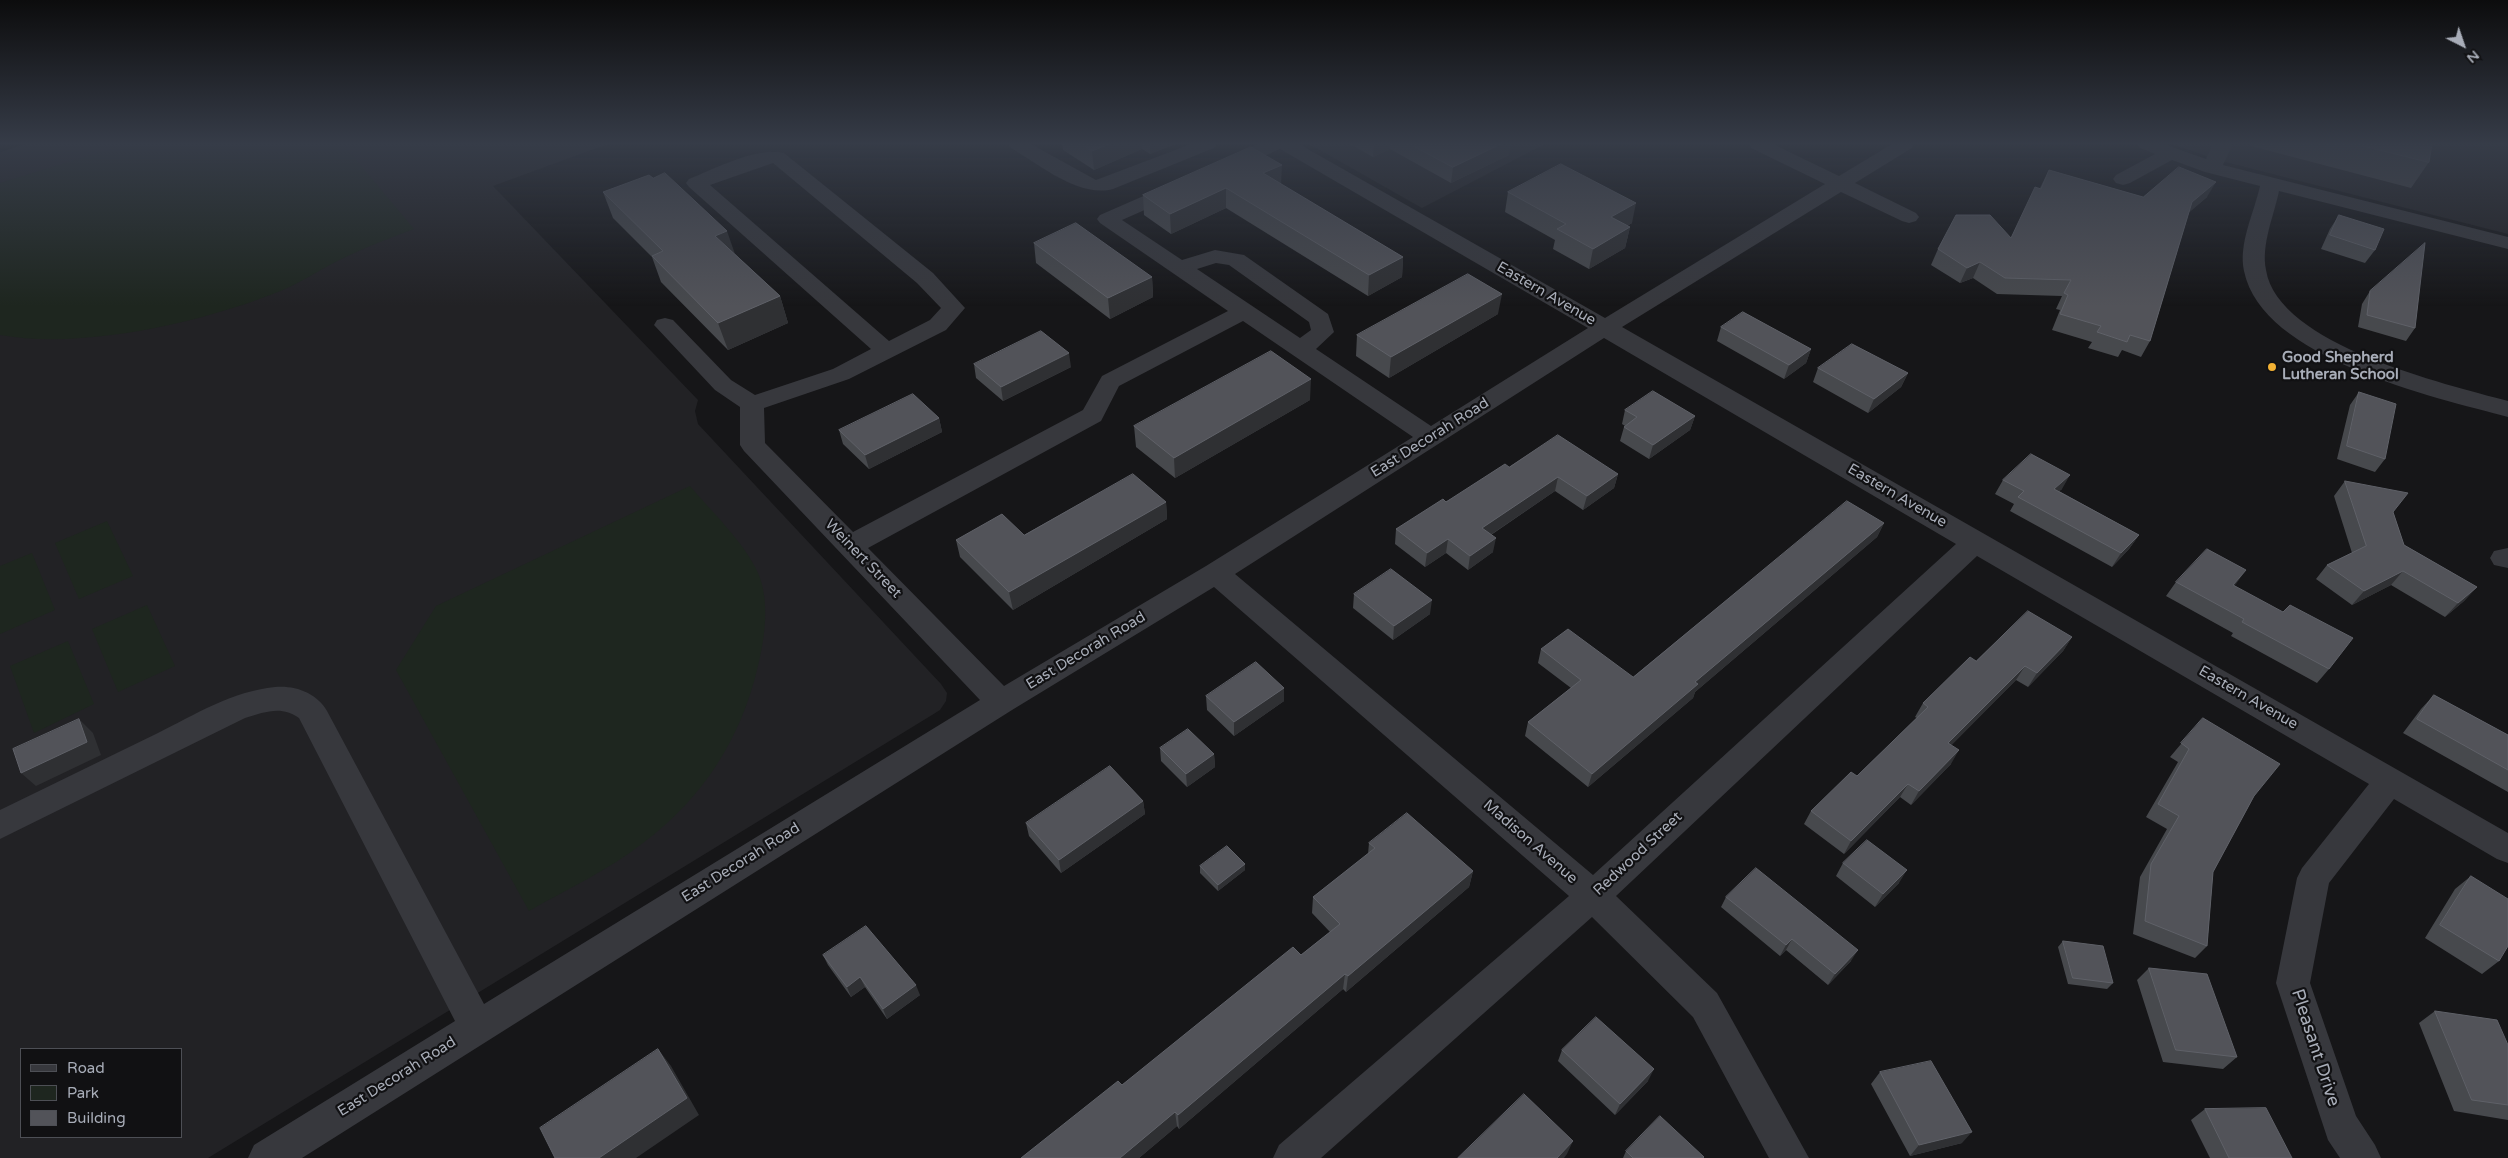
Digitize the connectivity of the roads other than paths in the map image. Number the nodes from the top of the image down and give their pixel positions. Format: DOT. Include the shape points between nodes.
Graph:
graph roads {
  1 [pos="714,198"];
  2 [pos="828,198"];
  3 [pos="1154,198"];
  4 [pos="1380,198"];
  5 [pos="1818,198"];
  6 [pos="1871,198"];
  7 [pos="2268,198"];
  8 [pos="2330,198"];
  9 [pos="1909,216"];
  10 [pos="2508,243"];
  11 [pos="1180,268"];
  12 [pos="1244,311"];
  13 [pos="665,325"];
  14 [pos="1605,328"];
  15 [pos="1300,349"];
  16 [pos="888,351"];
  17 [pos="752,404"];
  18 [pos="2508,409"];
  19 [pos="1431,437"];
  20 [pos="1976,541"];
  21 [pos="849,546"];
  22 [pos="1216,573"];
  23 [pos="1001,702"];
  24 [pos="2391,780"];
  25 [pos="0,825"];
  26 [pos="2508,849"];
  27 [pos="1593,896"];
  28 [pos="477,1027"];
  29 [pos="267,1158"];
  30 [pos="1292,1158"];
  31 [pos="1790,1158"];
  32 [pos="2362,1158"];
  1 -- 16 [label="street"];
  2 -- 16 [label="street" via="925,278 954,308 938,325"];
  3 -- 11 [label="street" via="1107,219"];
  4 -- 14 [label="street, Eastern Avenue"];
  5 -- 14 [label="street, East Decorah Road"];
  6 -- 9 [label="street"];
  7 -- 18 [label="street" via="2254,257 2255,274 2274,309 2292,325 2349,359 2390,376"];
  8 -- 10 [label="street"];
  11 -- 12 [label="street"];
  11 -- 15 [label="street" via="1215,256 1236,260 1320,318 1323,332"];
  12 -- 15 [label="street"];
  12 -- 21 [label="street" via="1110,381 1092,415"];
  13 -- 17 [label="street" via="723,385"];
  14 -- 19 [label="street, East Decorah Road"];
  14 -- 20 [label="street, Eastern Avenue"];
  15 -- 19 [label="street"];
  16 -- 17 [label="street" via="841,374"];
  17 -- 21 [label="street, Weinert Street" via="753,445"];
  19 -- 22 [label="street, East Decorah Road"];
  20 -- 24 [label="street, Eastern Avenue"];
  20 -- 27 [label="street, Redwood Street"];
  21 -- 23 [label="street, Weinert Street"];
  22 -- 23 [label="street, East Decorah Road"];
  22 -- 27 [label="street, Madison Avenue"];
  23 -- 28 [label="street, East Decorah Road"];
  24 -- 26 [label="street, Eastern Avenue"];
  24 -- 32 [label="street, Pleasant Drive" via="2314,878 2293,983 2341,1127"];
  25 -- 28 [label="street" via="235,709 267,700 291,698 310,710 326,738"];
  27 -- 30 [label="street, Redwood Street"];
  27 -- 31 [label="street, Madison Avenue" via="1705,1005"];
  28 -- 29 [label="street, East Decorah Road"];
}
